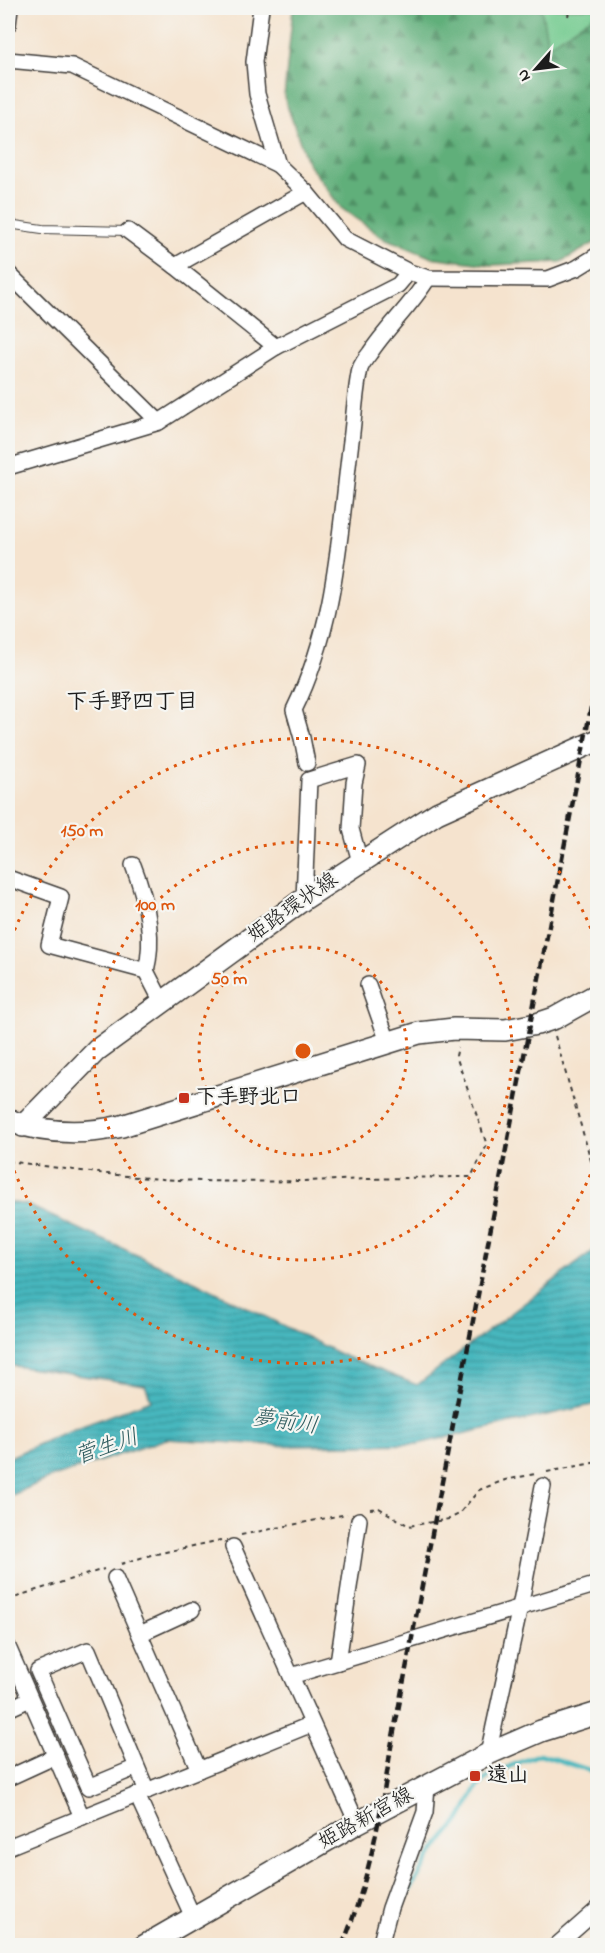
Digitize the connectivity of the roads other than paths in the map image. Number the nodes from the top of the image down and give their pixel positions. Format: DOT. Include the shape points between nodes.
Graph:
graph roads {
  1 [pos="10,8"];
  2 [pos="261,8"];
  3 [pos="8,25"];
  4 [pos="8,60"];
  5 [pos="278,165"];
  6 [pos="306,192"];
  7 [pos="8,224"];
  8 [pos="128,231"];
  9 [pos="597,255"];
  10 [pos="175,266"];
  11 [pos="409,272"];
  12 [pos="8,273"];
  13 [pos="428,278"];
  14 [pos="276,347"];
  15 [pos="159,422"];
  16 [pos="8,468"];
  17 [pos="597,740"];
  18 [pos="307,763"];
  19 [pos="360,862"];
  20 [pos="133,865"];
  21 [pos="8,878"];
  22 [pos="303,898"];
  23 [pos="146,971"];
  24 [pos="368,985"];
  25 [pos="597,994"];
  26 [pos="162,1002"];
  27 [pos="388,1042"];
  28 [pos="15,1123"];
  29 [pos="543,1486"];
  30 [pos="361,1514"];
  31 [pos="234,1540"];
  32 [pos="115,1578"];
  33 [pos="597,1584"];
  34 [pos="520,1606"];
  35 [pos="192,1610"];
  36 [pos="140,1634"];
  37 [pos="8,1647"];
  38 [pos="338,1662"];
  39 [pos="291,1676"];
  40 [pos="30,1699"];
  41 [pos="8,1709"];
  42 [pos="597,1713"];
  43 [pos="312,1724"];
  44 [pos="488,1754"];
  45 [pos="56,1756"];
  46 [pos="137,1767"];
  47 [pos="199,1770"];
  48 [pos="8,1778"];
  49 [pos="427,1786"];
  50 [pos="142,1793"];
  51 [pos="82,1817"];
  52 [pos="357,1823"];
  53 [pos="8,1846"];
  54 [pos="597,1909"];
  55 [pos="193,1917"];
  56 [pos="144,1946"];
  57 [pos="380,1946"];
  58 [pos="556,1946"];
  1 -- 3 [label="street"];
  2 -- 5 [label="street" via="254,62 258,94"];
  4 -- 5 [label="street" via="72,66"];
  5 -- 6 [label="street"];
  6 -- 10 [label="street"];
  6 -- 11 [label="street" via="345,239"];
  7 -- 8 [label="lane" via="42,229"];
  8 -- 10 [label="street"];
  9 -- 13 [label="street" via="548,279"];
  10 -- 14 [label="street"];
  11 -- 13 [label="street"];
  11 -- 14 [label="street" via="398,285"];
  12 -- 15 [label="street"];
  13 -- 18 [label="street" via="361,367 334,586 315,662 294,710"];
  14 -- 15 [label="street"];
  15 -- 16 [label="street"];
  17 -- 19 [label="main road, 姫路環状線" via="437,813"];
  19 -- 22 [label="main road, 姫路環状線"];
  19 -- 22 [label="street" via="351,829 358,765 309,780"];
  20 -- 23 [label="street" via="144,894 148,923"];
  21 -- 23 [label="street" via="61,897 49,945"];
  22 -- 26 [label="main road, 姫路環状線"];
  23 -- 26 [label="street"];
  24 -- 27 [label="street"];
  25 -- 27 [label="main road, 姫路環状線" via="537,1024 505,1030 419,1033"];
  26 -- 28 [label="main road, 姫路環状線" via="97,1050"];
  27 -- 28 [label="main road, 姫路環状線" via="99,1131 64,1133"];
  29 -- 34 [label="street"];
  30 -- 38 [label="street"];
  31 -- 39 [label="street"];
  32 -- 36 [label="street"];
  33 -- 34 [label="street"];
  34 -- 38 [label="street"];
  34 -- 44 [label="street"];
  35 -- 36 [label="street"];
  36 -- 47 [label="street"];
  37 -- 40 [label="street"];
  38 -- 39 [label="street"];
  39 -- 43 [label="street"];
  40 -- 41 [label="street"];
  40 -- 45 [label="street"];
  42 -- 44 [label="main road, 姫路新宮線"];
  43 -- 47 [label="street"];
  43 -- 52 [label="street"];
  44 -- 49 [label="main road, 姫路新宮線"];
  45 -- 48 [label="street"];
  45 -- 51 [label="street"];
  46 -- 50 [label="street" via="88,1787 38,1671 88,1650"];
  47 -- 50 [label="street"];
  49 -- 52 [label="main road, 姫路新宮線"];
  49 -- 57 [label="street" via="425,1812"];
  50 -- 51 [label="street"];
  50 -- 55 [label="street"];
  51 -- 53 [label="street"];
  52 -- 55 [label="main road, 姫路新宮線"];
  54 -- 58 [label="street"];
  55 -- 56 [label="main road, 姫路新宮線"];
}
